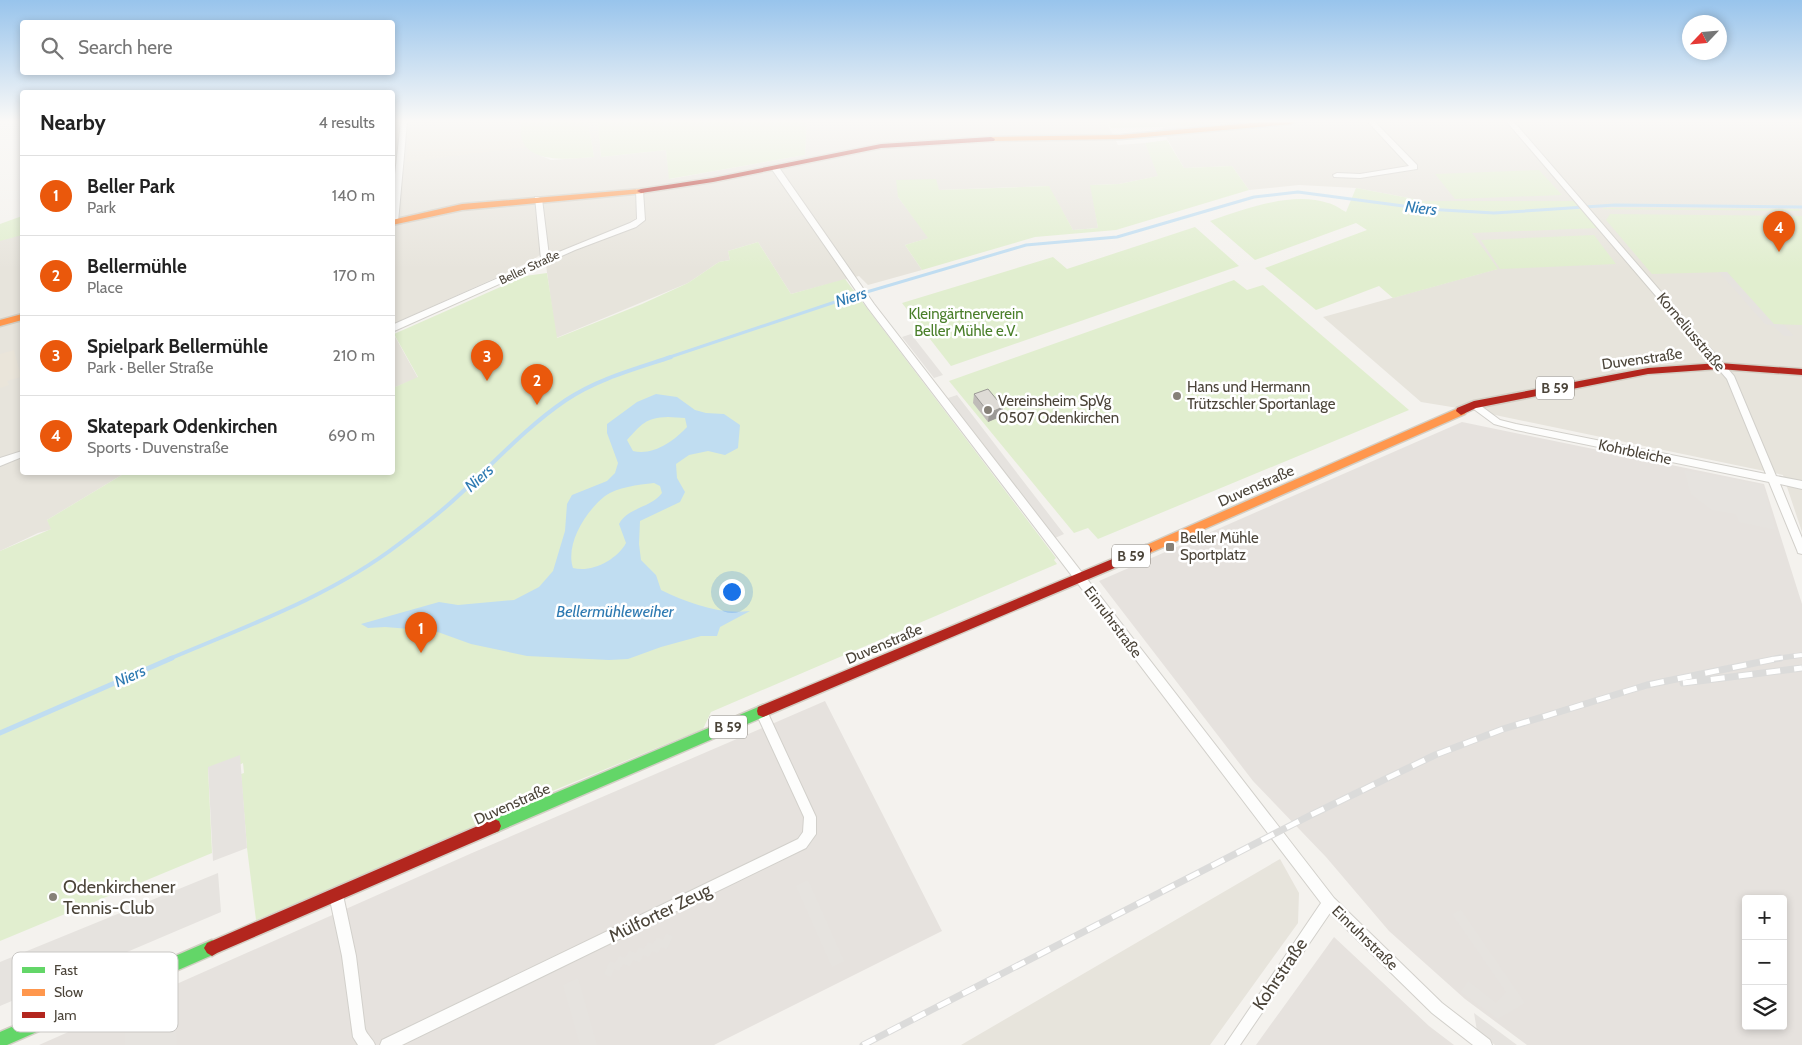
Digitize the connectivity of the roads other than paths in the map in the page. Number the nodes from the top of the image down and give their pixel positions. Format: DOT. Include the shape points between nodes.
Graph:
graph roads {
  1 [pos="399,171"];
  2 [pos="759,171"];
  3 [pos="777,171"];
  4 [pos="1391,171"];
  5 [pos="1553,171"];
  6 [pos="1337,175"];
  7 [pos="639,191"];
  8 [pos="538,200"];
  9 [pos="395,204"];
  10 [pos="395,222"];
  11 [pos="545,259"];
  12 [pos="20,318"];
  13 [pos="0,323"];
  14 [pos="395,328"];
  15 [pos="1719,366"];
  16 [pos="1802,372"];
  17 [pos="1474,405"];
  18 [pos="20,455"];
  19 [pos="0,462"];
  20 [pos="1773,479"];
  21 [pos="1802,484"];
  22 [pos="1802,550"];
  23 [pos="1078,577"];
  24 [pos="762,713"];
  25 [pos="336,895"];
  26 [pos="1329,903"];
  27 [pos="178,963"];
  28 [pos="19,1032"];
  29 [pos="0,1040"];
  30 [pos="368,1045"];
  31 [pos="387,1045"];
  32 [pos="1232,1045"];
  33 [pos="1485,1045"];
  1 -- 9 [label="street"];
  2 -- 7 [label="main road"];
  3 -- 23 [label="street, Einruhrstraße" via="867,302"];
  4 -- 6 [label="street" via="1360,176"];
  5 -- 15 [label="street, Korneliusstraße"];
  7 -- 8 [label="main road"];
  7 -- 11 [label="street, Beller Straße" via="641,220"];
  8 -- 10 [label="main road" via="462,207"];
  8 -- 11 [label="street"];
  11 -- 14 [label="street, Beller Straße"];
  12 -- 13 [label="main road"];
  15 -- 16 [label="main road, Duvenstraße / B 59"];
  15 -- 17 [label="main road, Duvenstraße / B 59" via="1648,370"];
  15 -- 20 [label="street, Korneliusstraße" via="1731,378"];
  17 -- 20 [label="street, Kohrbleiche" via="1497,422 1516,427"];
  17 -- 23 [label="main road, Duvenstraße / B 59" via="1157,546"];
  18 -- 19 [label="street"];
  20 -- 21 [label="street, Kohrbleiche"];
  20 -- 22 [label="street, Korneliusstraße"];
  23 -- 24 [label="main road, Duvenstraße / B 59"];
  23 -- 26 [label="street, Einruhrstraße"];
  24 -- 25 [label="main road, Duvenstraße / B 59"];
  24 -- 31 [label="street, Mülforter Zeug" via="810,817 812,829 807,841"];
  25 -- 27 [label="main road, Duvenstraße / B 59"];
  25 -- 30 [label="street" via="349,956 358,1029 360,1037"];
  26 -- 32 [label="street, Kohrstraße"];
  26 -- 33 [label="street, Einruhrstraße" via="1437,1008"];
  28 -- 29 [label="main road, Duvenstraße / B 59"];
}
